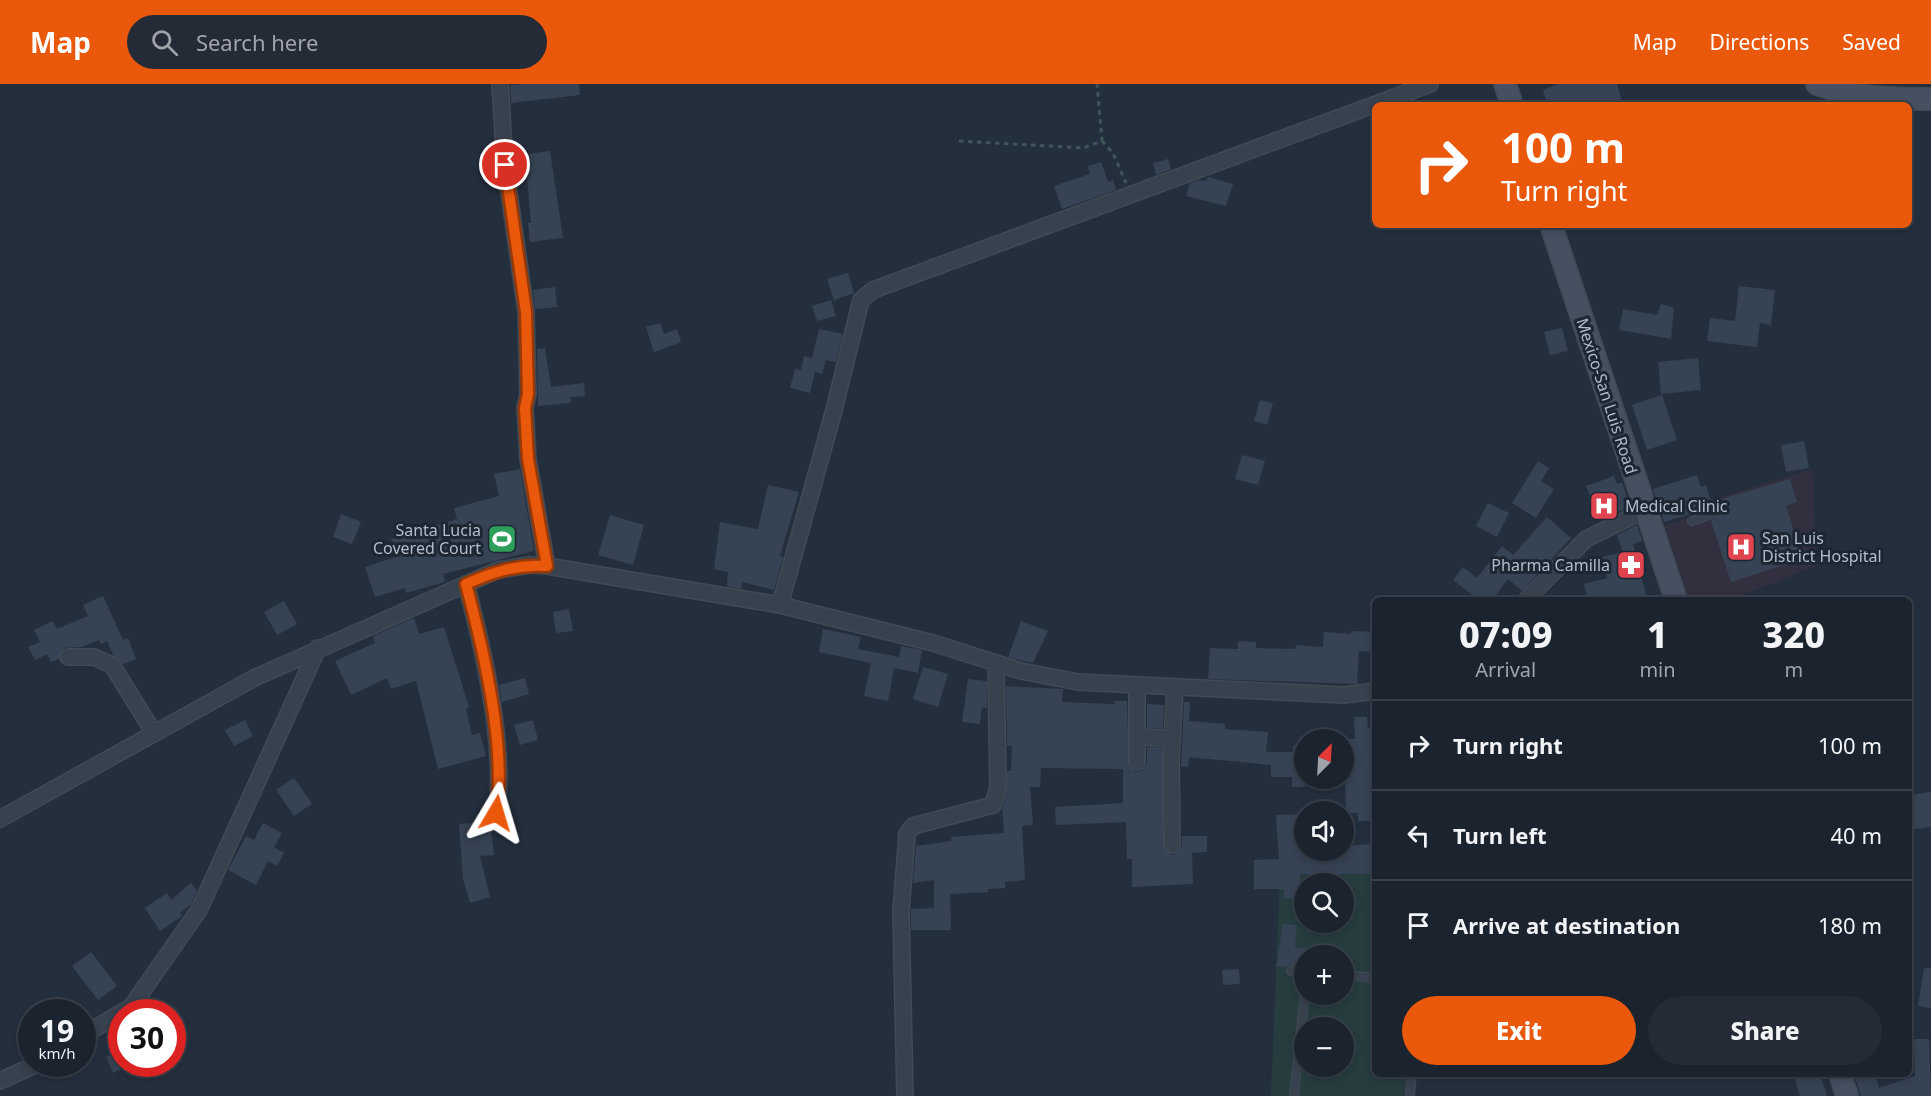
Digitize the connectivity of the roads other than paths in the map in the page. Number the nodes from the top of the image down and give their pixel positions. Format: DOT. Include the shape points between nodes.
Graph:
graph roads {
  1 [pos="500,84"];
  2 [pos="1430,84"];
  3 [pos="1505,84"];
  4 [pos="1816,84"];
  5 [pos="1931,99"];
  6 [pos="1381,102"];
  7 [pos="1511,102"];
  8 [pos="1372,105"];
  9 [pos="1552,228"];
  10 [pos="1645,510"];
  11 [pos="1709,515"];
  12 [pos="1692,521"];
  13 [pos="547,566"];
  14 [pos="466,584"];
  15 [pos="1529,597"];
  16 [pos="1675,597"];
  17 [pos="780,605"];
  18 [pos="318,648"];
  19 [pos="68,657"];
  20 [pos="996,664"];
  21 [pos="1137,686"];
  22 [pos="1175,688"];
  23 [pos="1372,692"];
  24 [pos="154,733"];
  25 [pos="1138,736"];
  26 [pos="1172,738"];
  27 [pos="1137,762"];
  28 [pos="496,813"];
  29 [pos="0,819"];
  30 [pos="1172,845"];
  31 [pos="1290,971"];
  32 [pos="1294,971"];
  33 [pos="1354,976"];
  34 [pos="1372,978"];
  35 [pos="1304,1005"];
  36 [pos="96,1028"];
  37 [pos="18,1073"];
  38 [pos="1412,1077"];
  39 [pos="1841,1077"];
  40 [pos="0,1081"];
  41 [pos="905,1096"];
  42 [pos="1294,1096"];
  43 [pos="1410,1096"];
  44 [pos="1847,1096"];
  1 -- 13 [label="street" via="505,165 526,312 528,459"];
  2 -- 6 [label="street"];
  3 -- 7 [label="main road"];
  4 -- 5 [label="main road" via="1875,99"];
  8 -- 17 [label="street" via="883,285 861,300"];
  9 -- 10 [label="main road, Mexico-San Luis Road"];
  10 -- 15 [label="street" via="1586,539"];
  10 -- 16 [label="main road, Mexico-San Luis Road"];
  11 -- 12 [label="lane"];
  13 -- 14 [label="street" via="498,570"];
  13 -- 17 [label="street"];
  14 -- 18 [label="street"];
  14 -- 28 [label="street" via="479,633 494,729 500,776"];
  17 -- 20 [label="street" via="933,643"];
  18 -- 24 [label="street"];
  18 -- 36 [label="street" via="199,910 131,1007"];
  19 -- 24 [label="street" via="94,657 112,665"];
  20 -- 21 [label="street" via="1078,682"];
  20 -- 41 [label="street" via="998,787 993,805 913,826 907,834 901,911"];
  21 -- 22 [label="street"];
  21 -- 25 [label="street"];
  22 -- 23 [label="street" via="1352,695"];
  22 -- 26 [label="street"];
  24 -- 29 [label="street"];
  25 -- 26 [label="street"];
  25 -- 27 [label="street"];
  26 -- 30 [label="street"];
  31 -- 32 [label="lane"];
  33 -- 34 [label="lane"];
  35 -- 42 [label="lane"];
  37 -- 40 [label="street"];
  38 -- 43 [label="lane"];
  39 -- 44 [label="main road"];
}
